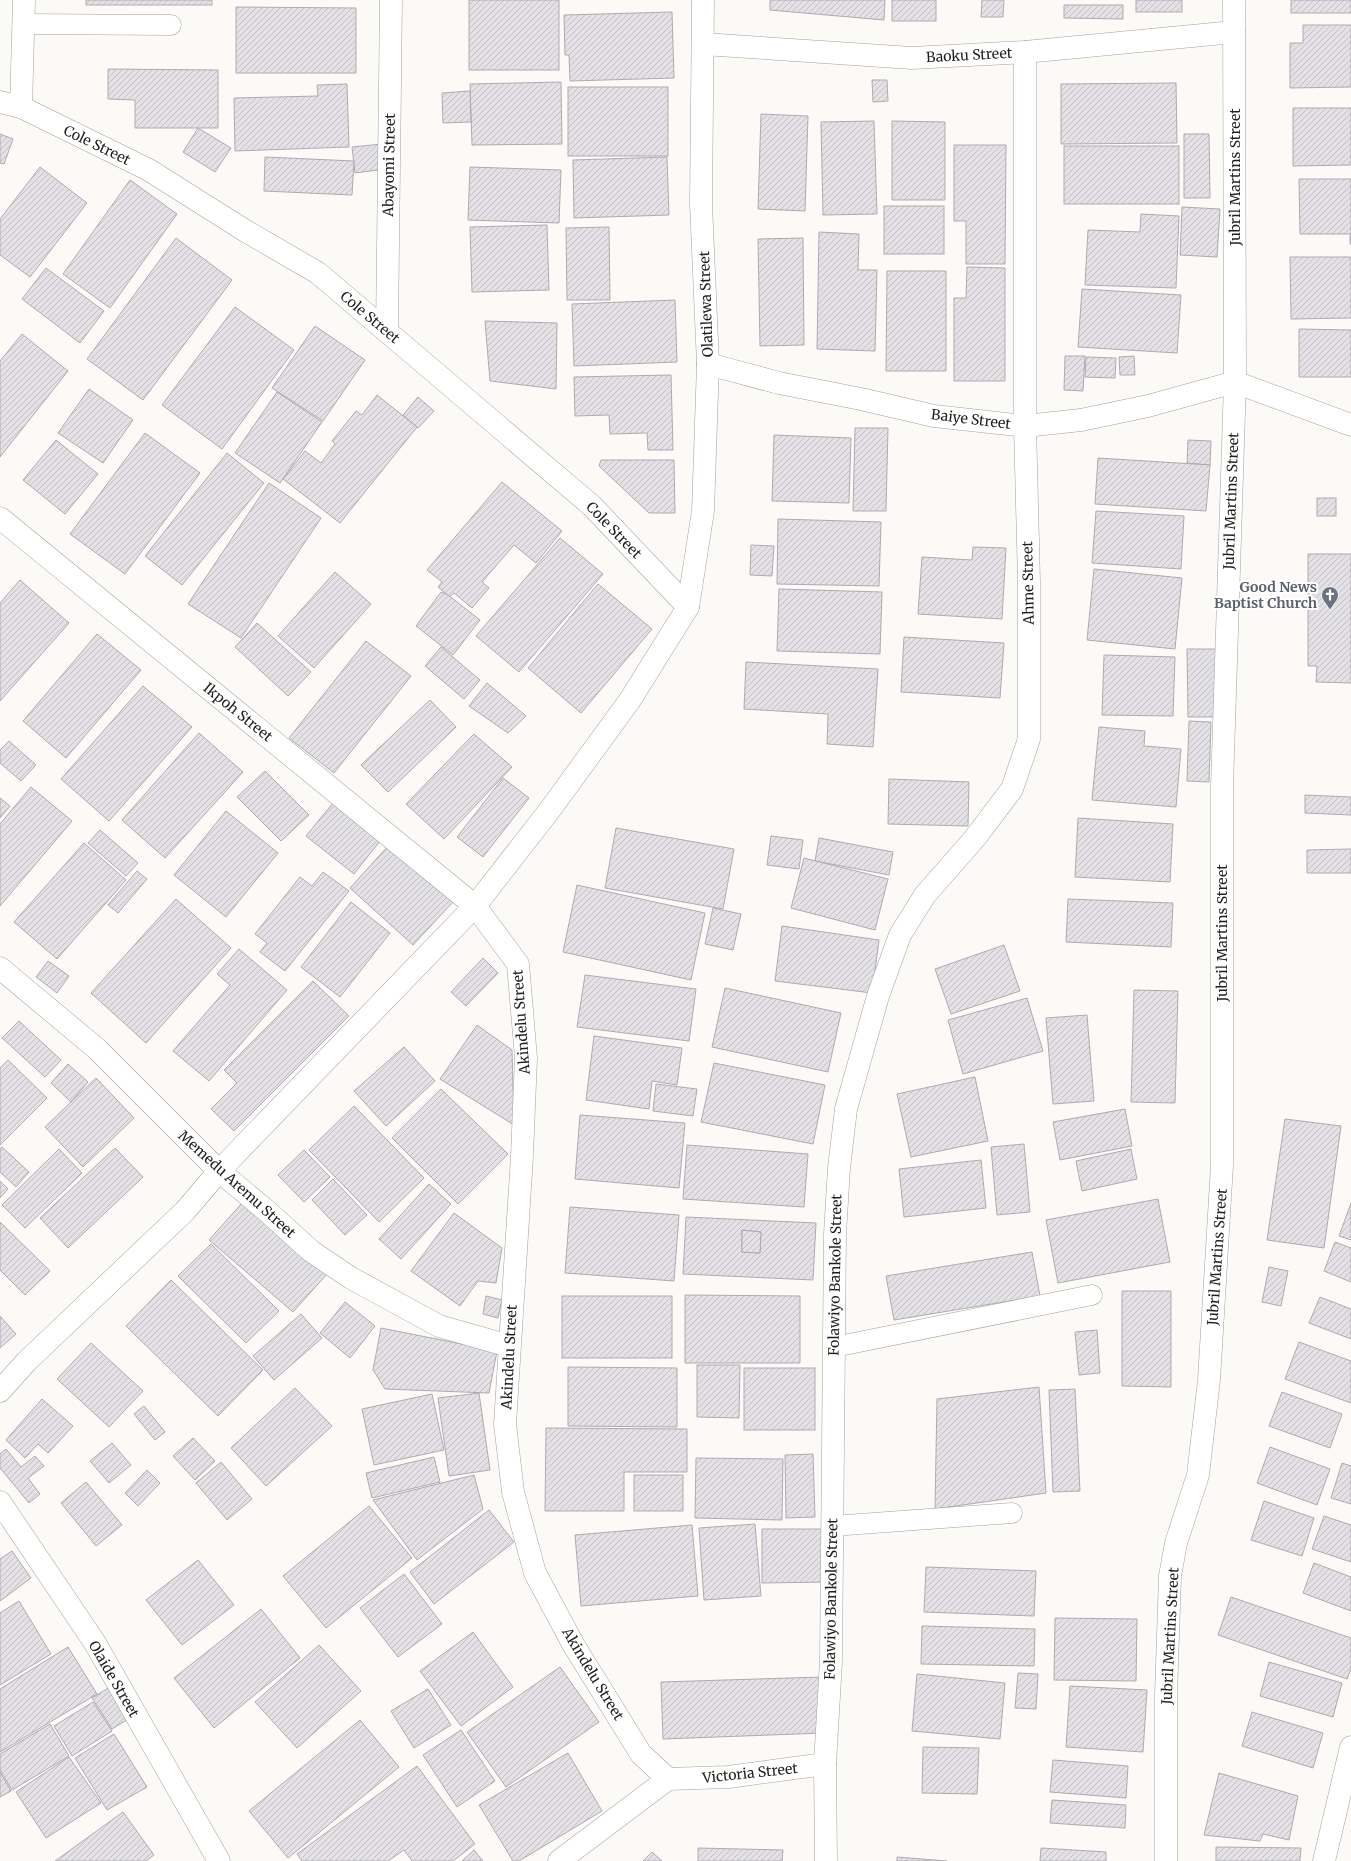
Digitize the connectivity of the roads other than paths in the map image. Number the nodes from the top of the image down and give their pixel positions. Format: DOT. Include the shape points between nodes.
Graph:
graph roads {
  1 [pos="24,0"];
  2 [pos="391,0"];
  3 [pos="703,0"];
  4 [pos="1234,0"];
  5 [pos="24,24"];
  6 [pos="171,24"];
  7 [pos="1234,32"];
  8 [pos="703,44"];
  9 [pos="1025,52"];
  10 [pos="10,104"];
  11 [pos="386,330"];
  12 [pos="708,364"];
  13 [pos="1235,382"];
  14 [pos="1351,425"];
  15 [pos="1025,426"];
  16 [pos="0,518"];
  17 [pos="688,607"];
  18 [pos="1028,739"];
  19 [pos="475,906"];
  20 [pos="0,968"];
  21 [pos="219,1171"];
  22 [pos="1092,1295"];
  23 [pos="509,1346"];
  24 [pos="834,1347"];
  25 [pos="0,1391"];
  26 [pos="0,1502"];
  27 [pos="1012,1513"];
  28 [pos="832,1526"];
  29 [pos="1351,1747"];
  30 [pos="825,1764"];
  31 [pos="668,1779"];
  32 [pos="219,1861"];
  33 [pos="559,1861"];
  34 [pos="826,1861"];
  35 [pos="1166,1861"];
  36 [pos="1324,1861"];
  1 -- 5 [label="street"];
  2 -- 11 [label="street, Abayomi Street"];
  3 -- 8 [label="street, Olatilewa Street"];
  4 -- 7 [label="street, Jubril Martins Street"];
  5 -- 6 [label="lane"];
  5 -- 10 [label="street"];
  7 -- 9 [label="street, Baoku Street"];
  7 -- 13 [label="street, Jubril Martins Street"];
  8 -- 9 [label="street, Baoku Street" via="912,58"];
  8 -- 12 [label="street, Olatilewa Street" via="702,204"];
  9 -- 15 [label="street, Ahme Street"];
  10 -- 11 [label="street, Cole Street" via="149,170 318,273"];
  11 -- 17 [label="street, Cole Street" via="592,506"];
  12 -- 15 [label="street, Baiye Street" via="779,383 934,416"];
  12 -- 17 [label="street, Olatilewa Street" via="703,511"];
  13 -- 14 [label="street"];
  13 -- 15 [label="street, Baiye Street" via="1148,406 1081,420"];
  13 -- 35 [label="street, Jubril Martins Street" via="1222,787 1222,1165 1209,1380 1198,1475 1176,1543 1170,1576 1166,1695"];
  15 -- 18 [label="street, Ahme Street"];
  16 -- 19 [label="street, Ikpoh Street"];
  17 -- 19 [label="street" via="630,700 550,811"];
  18 -- 24 [label="street, Folawiyo Bankole Street" via="1012,789 975,838 925,895 900,935 878,996 846,1109 835,1234"];
  19 -- 21 [label="street"];
  19 -- 23 [label="street, Akindelu Street" via="518,964 526,1050 522,1156"];
  20 -- 21 [label="street, Memedu Aremu Street" via="97,1049"];
  21 -- 23 [label="street, Memedu Aremu Street" via="311,1251 351,1278 439,1326"];
  21 -- 25 [label="street" via="185,1211 26,1362"];
  22 -- 24 [label="lane"];
  23 -- 31 [label="street, Akindelu Street" via="505,1424 513,1492 535,1573 573,1644 641,1754"];
  24 -- 28 [label="street, Folawiyo Bankole Street"];
  26 -- 32 [label="street, Olaide Street" via="95,1643"];
  27 -- 28 [label="lane"];
  28 -- 30 [label="street, Folawiyo Bankole Street" via="831,1661"];
  29 -- 36 [label="street"];
  30 -- 31 [label="street, Victoria Street" via="728,1778"];
  30 -- 34 [label="street, Folawiyo Bankole Street"];
  31 -- 33 [label="street"];
}
